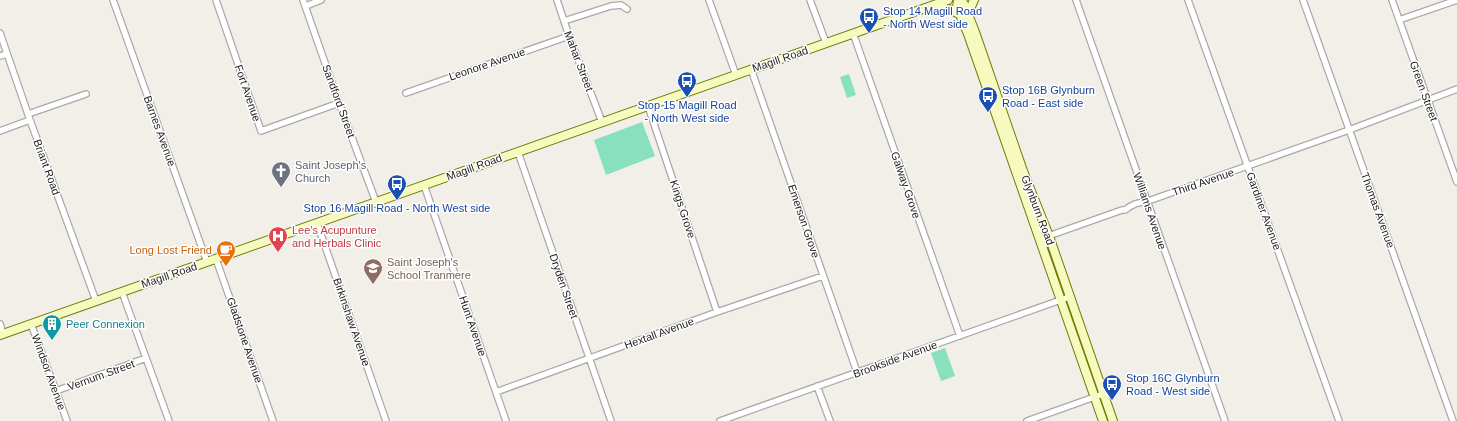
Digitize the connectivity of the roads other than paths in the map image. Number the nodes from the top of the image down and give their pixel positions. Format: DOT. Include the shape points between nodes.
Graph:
graph roads {
  1 [pos="113,0"];
  2 [pos="216,0"];
  3 [pos="303,0"];
  4 [pos="321,0"];
  5 [pos="557,0"];
  6 [pos="709,0"];
  7 [pos="810,0"];
  8 [pos="948,0"];
  9 [pos="958,0"];
  10 [pos="961,0"];
  11 [pos="974,0"];
  12 [pos="1076,0"];
  13 [pos="1188,0"];
  14 [pos="1303,0"];
  15 [pos="1392,0"];
  16 [pos="1457,0"];
  17 [pos="306,6"];
  18 [pos="931,6"];
  19 [pos="627,9"];
  20 [pos="961,15"];
  21 [pos="969,17"];
  22 [pos="1399,20"];
  23 [pos="564,21"];
  24 [pos="0,33"];
  25 [pos="853,33"];
  26 [pos="569,36"];
  27 [pos="826,43"];
  28 [pos="7,54"];
  29 [pos="0,56"];
  30 [pos="751,69"];
  31 [pos="736,75"];
  32 [pos="1457,89"];
  33 [pos="406,93"];
  34 [pos="86,94"];
  35 [pos="1428,100"];
  36 [pos="339,103"];
  37 [pos="648,106"];
  38 [pos="29,117"];
  39 [pos="602,122"];
  40 [pos="1349,130"];
  41 [pos="0,131"];
  42 [pos="1007,135"];
  43 [pos="518,152"];
  44 [pos="1248,166"];
  45 [pos="1456,174"];
  46 [pos="1457,182"];
  47 [pos="424,185"];
  48 [pos="1147,201"];
  49 [pos="376,202"];
  50 [pos="317,223"];
  51 [pos="1049,236"];
  52 [pos="1040,239"];
  53 [pos="216,258"];
  54 [pos="207,262"];
  55 [pos="823,276"];
  56 [pos="122,292"];
  57 [pos="1069,297"];
  58 [pos="1060,300"];
  59 [pos="96,301"];
  60 [pos="717,312"];
  61 [pos="0,324"];
  62 [pos="31,324"];
  63 [pos="2,334"];
  64 [pos="960,336"];
  65 [pos="146,358"];
  66 [pos="589,358"];
  67 [pos="857,372"];
  68 [pos="817,386"];
  69 [pos="56,391"];
  70 [pos="496,392"];
  71 [pos="1103,394"];
  72 [pos="1094,397"];
  73 [pos="67,421"];
  74 [pos="169,421"];
  75 [pos="273,421"];
  76 [pos="386,421"];
  77 [pos="506,421"];
  78 [pos="611,421"];
  79 [pos="720,421"];
  80 [pos="830,421"];
  81 [pos="1027,421"];
  82 [pos="1103,421"];
  83 [pos="1112,421"];
  84 [pos="1225,421"];
  85 [pos="1339,421"];
  86 [pos="1453,421"];
  1 -- 54 [label="street, Barnes Avenue"];
  2 -- 36 [label="street, Fort Avenue" via="261,131"];
  3 -- 17 [label="street, Sandford Street"];
  4 -- 17 [label="street"];
  5 -- 23 [label="street, Mahar Street"];
  6 -- 31 [label="street"];
  7 -- 27 [label="street"];
  8 -- 18 [label="main road, Magill Road"];
  9 -- 20 [label="main road, Glynburn Road" via="957,6"];
  10 -- 21 [label="main road, Glynburn Road"];
  11 -- 21 [label="main road"];
  12 -- 48 [label="street, Williams Avenue"];
  13 -- 44 [label="street, Gardiner Avenue"];
  14 -- 40 [label="street, Thomas Avenue"];
  15 -- 22 [label="street, Green Street"];
  16 -- 22 [label="street"];
  17 -- 36 [label="street, Sandford Street"];
  18 -- 20 [label="main road"];
  18 -- 25 [label="main road, Magill Road"];
  19 -- 23 [label="street" via="621,5 611,6"];
  20 -- 42 [label="main road, Glynburn Road"];
  21 -- 42 [label="main road, Glynburn Road"];
  22 -- 35 [label="street, Green Street"];
  23 -- 26 [label="street, Mahar Street"];
  24 -- 28 [label="street, Briant Road"];
  25 -- 27 [label="main road, Magill Road"];
  25 -- 64 [label="street, Galway Grove"];
  26 -- 33 [label="street, Leonore Avenue"];
  26 -- 39 [label="street, Mahar Street"];
  27 -- 30 [label="main road, Magill Road"];
  28 -- 29 [label="street"];
  28 -- 38 [label="street, Briant Road"];
  30 -- 31 [label="main road, Magill Road"];
  30 -- 55 [label="street, Emerson Grove"];
  31 -- 37 [label="main road, Magill Road"];
  32 -- 35 [label="street, Third Avenue"];
  34 -- 38 [label="street"];
  35 -- 40 [label="street, Third Avenue"];
  35 -- 45 [label="street, Green Street"];
  36 -- 49 [label="street, Sandford Street"];
  37 -- 39 [label="main road, Magill Road"];
  37 -- 60 [label="street, Kings Grove"];
  38 -- 41 [label="street"];
  38 -- 59 [label="street, Briant Road"];
  39 -- 43 [label="main road, Magill Road"];
  40 -- 44 [label="street, Third Avenue"];
  40 -- 86 [label="street, Thomas Avenue"];
  42 -- 51 [label="main road, Glynburn Road"];
  42 -- 52 [label="main road, Glynburn Road"];
  43 -- 47 [label="main road, Magill Road"];
  43 -- 66 [label="street, Dryden Street"];
  44 -- 48 [label="street, Third Avenue"];
  44 -- 85 [label="street, Gardiner Avenue"];
  45 -- 46 [label="street, Green Street"];
  47 -- 49 [label="main road, Magill Road"];
  47 -- 70 [label="street, Hunt Avenue"];
  48 -- 51 [label="street, Third Avenue" via="1141,201 1125,210"];
  48 -- 84 [label="street, Williams Avenue"];
  49 -- 50 [label="main road, Magill Road"];
  50 -- 53 [label="main road, Magill Road"];
  50 -- 76 [label="street, Birkinshaw Avenue"];
  51 -- 52 [label="street, Third Avenue"];
  51 -- 57 [label="main road, Glynburn Road"];
  52 -- 58 [label="main road, Glynburn Road"];
  53 -- 54 [label="main road, Magill Road"];
  53 -- 75 [label="street, Gladstone Avenue"];
  54 -- 56 [label="main road, Magill Road"];
  55 -- 60 [label="street, Hextall Avenue"];
  55 -- 67 [label="street, Emerson Grove"];
  56 -- 59 [label="main road, Magill Road"];
  56 -- 65 [label="street"];
  57 -- 58 [label="street, Brookside Avenue"];
  57 -- 71 [label="main road, Glynburn Road"];
  58 -- 64 [label="street, Brookside Avenue"];
  58 -- 72 [label="main road, Glynburn Road"];
  59 -- 62 [label="main road, Magill Road"];
  60 -- 66 [label="street, Hextall Avenue"];
  61 -- 63 [label="street"];
  62 -- 63 [label="main road, Magill Road"];
  62 -- 69 [label="street, Windsor Avenue"];
  64 -- 67 [label="street, Brookside Avenue"];
  65 -- 69 [label="street, Vernum Street"];
  65 -- 74 [label="street"];
  66 -- 70 [label="street, Hextall Avenue"];
  66 -- 78 [label="street, Dryden Street"];
  67 -- 68 [label="street, Brookside Avenue"];
  68 -- 79 [label="street, Brookside Avenue"];
  68 -- 80 [label="street"];
  69 -- 73 [label="street, Windsor Avenue"];
  70 -- 77 [label="street, Hunt Avenue"];
  71 -- 72 [label="street"];
  71 -- 83 [label="main road, Glynburn Road"];
  72 -- 81 [label="street"];
  72 -- 82 [label="main road, Glynburn Road"];
}
